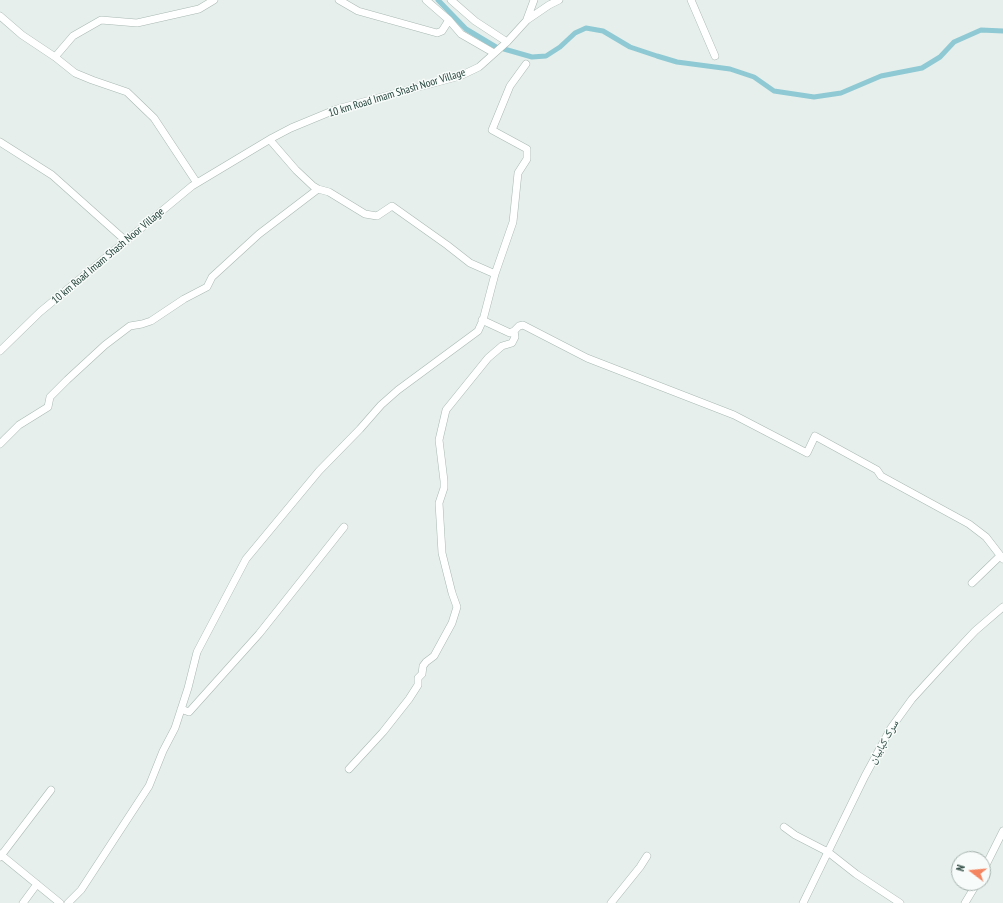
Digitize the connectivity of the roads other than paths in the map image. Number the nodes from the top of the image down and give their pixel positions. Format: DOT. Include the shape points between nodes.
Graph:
graph roads {
  1 [pos="214,0"];
  2 [pos="339,0"];
  3 [pos="426,0"];
  4 [pos="451,0"];
  5 [pos="534,0"];
  6 [pos="559,0"];
  7 [pos="691,0"];
  8 [pos="0,16"];
  9 [pos="449,20"];
  10 [pos="527,20"];
  11 [pos="507,42"];
  12 [pos="494,53"];
  13 [pos="716,56"];
  14 [pos="55,57"];
  15 [pos="526,64"];
  16 [pos="270,140"];
  17 [pos="0,142"];
  18 [pos="197,183"];
  19 [pos="318,189"];
  20 [pos="126,240"];
  21 [pos="495,274"];
  22 [pos="482,320"];
  23 [pos="514,331"];
  24 [pos="0,351"];
  25 [pos="0,444"];
  26 [pos="344,527"];
  27 [pos="1001,557"];
  28 [pos="972,583"];
  29 [pos="1003,607"];
  30 [pos="181,709"];
  31 [pos="349,769"];
  32 [pos="51,790"];
  33 [pos="784,827"];
  34 [pos="1003,831"];
  35 [pos="828,852"];
  36 [pos="0,855"];
  37 [pos="991,855"];
  38 [pos="647,856"];
  39 [pos="37,884"];
  40 [pos="972,891"];
  41 [pos="23,903"];
  42 [pos="60,903"];
  43 [pos="68,903"];
  44 [pos="611,903"];
  45 [pos="803,903"];
  46 [pos="900,903"];
  47 [pos="965,903"];
  1 -- 14 [label="street" via="199,9 137,23 101,20 73,36"];
  2 -- 9 [label="street" via="358,11 438,33"];
  3 -- 9 [label="street"];
  4 -- 11 [label="street" via="474,21"];
  5 -- 10 [label="street"];
  6 -- 10 [label="street, 10 km Road Imam Shash Noor Village"];
  7 -- 13 [label="street"];
  8 -- 14 [label="street" via="22,35"];
  9 -- 12 [label="street" via="461,34"];
  10 -- 11 [label="street, 10 km Road Imam Shash Noor Village"];
  11 -- 12 [label="street, 10 km Road Imam Shash Noor Village"];
  12 -- 16 [label="street, 10 km Road Imam Shash Noor Village" via="479,67 460,76 337,109 291,128"];
  14 -- 18 [label="street" via="75,73 127,92 154,118"];
  15 -- 21 [label="street" via="510,86 492,130 527,149 527,159 518,174 513,222"];
  16 -- 18 [label="street, 10 km Road Imam Shash Noor Village"];
  16 -- 19 [label="street" via="296,170"];
  17 -- 20 [label="street" via="52,176"];
  18 -- 20 [label="street, 10 km Road Imam Shash Noor Village"];
  19 -- 21 [label="street" via="329,192 365,214 377,216 392,206 470,263"];
  19 -- 25 [label="street" via="259,234 212,277 207,287 151,321 130,326 105,345 50,397 48,407 20,425"];
  20 -- 24 [label="street, 10 km Road Imam Shash Noor Village" via="40,312"];
  21 -- 22 [label="street"];
  22 -- 23 [label="street" via="506,332"];
  22 -- 30 [label="street" via="478,331 381,405 319,471 246,559 197,652"];
  23 -- 27 [label="street" via="519,326 524,326 587,358 734,415 807,453 815,436 969,524 986,538"];
  23 -- 31 [label="street" via="516,337 512,342 502,346 488,358 446,410 440,434 444,488 439,503 440,535 452,593 458,607 452,623 434,656 423,666 418,685 409,699"];
  26 -- 30 [label="street" via="259,634 189,712"];
  27 -- 28 [label="street"];
  29 -- 35 [label="street, سرک کبابیان" via="944,664 891,728"];
  30 -- 43 [label="street" via="149,786 81,890"];
  32 -- 36 [label="street"];
  33 -- 35 [label="street"];
  34 -- 37 [label="street"];
  35 -- 45 [label="street, سرک کبابیان"];
  35 -- 46 [label="street"];
  36 -- 39 [label="street"];
  38 -- 44 [label="street"];
  39 -- 41 [label="street"];
  39 -- 42 [label="street"];
  40 -- 47 [label="street"];
}
